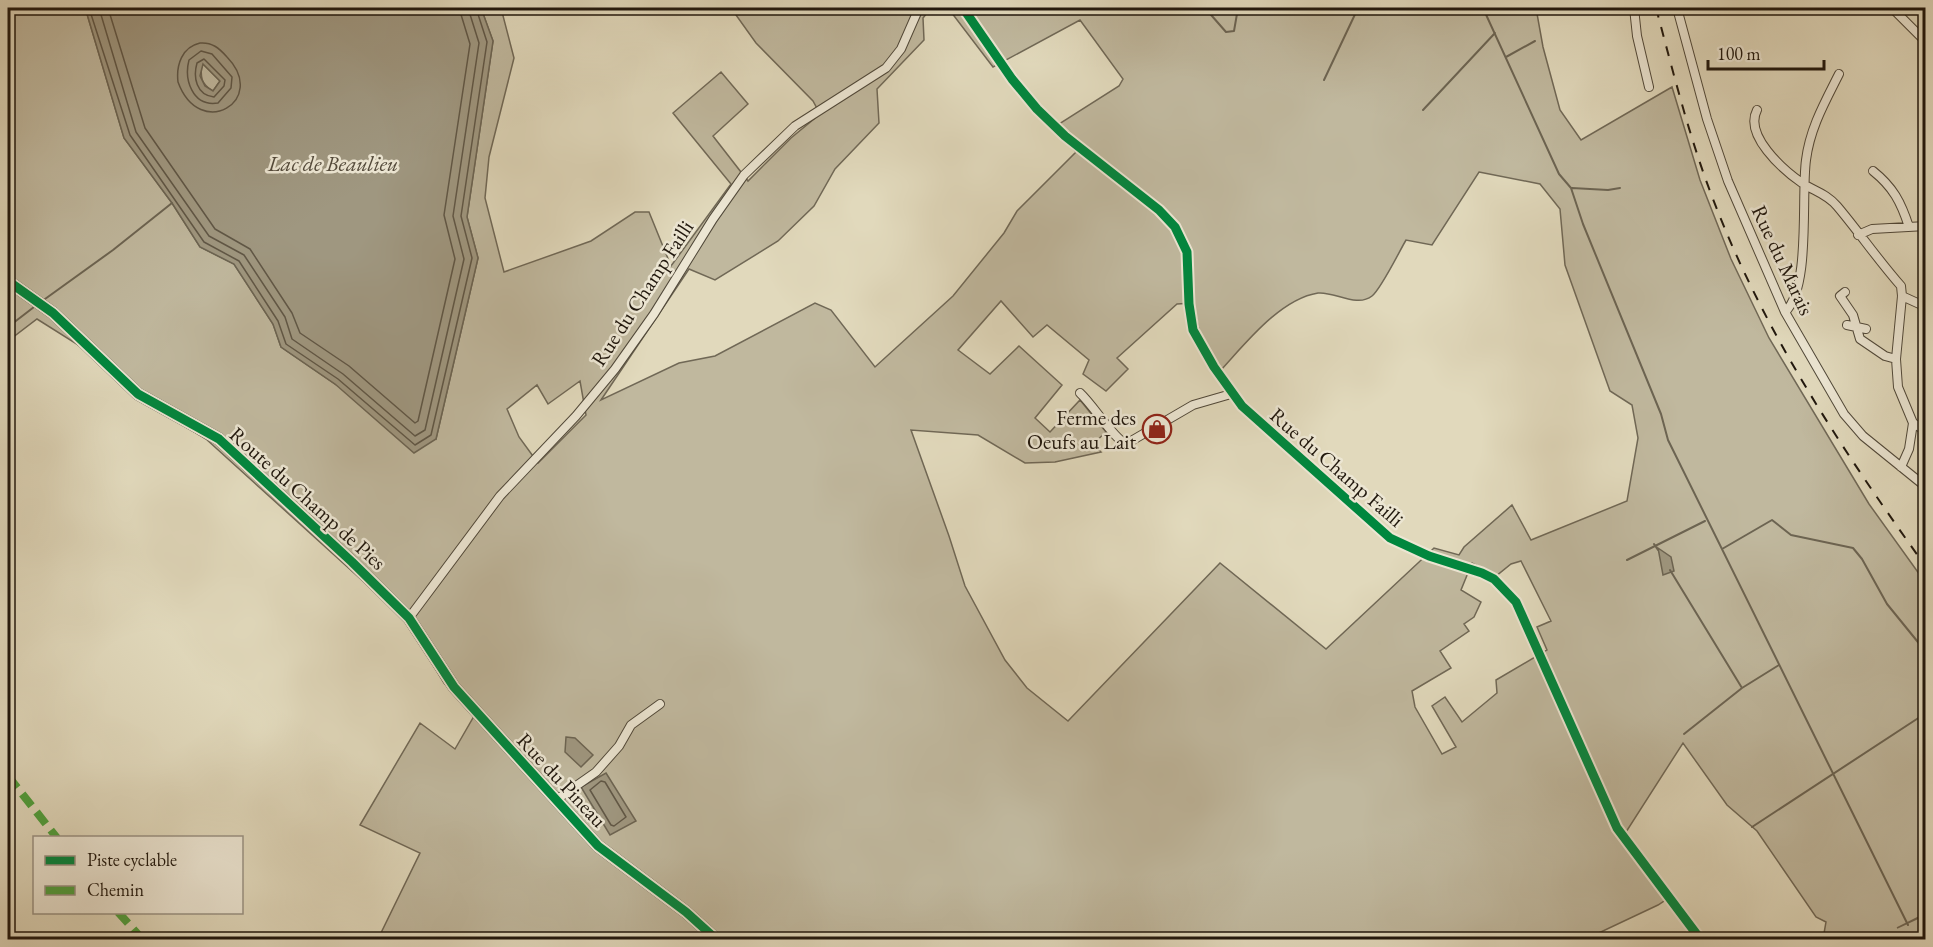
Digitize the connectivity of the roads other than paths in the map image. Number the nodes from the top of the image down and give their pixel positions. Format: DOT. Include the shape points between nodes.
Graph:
graph roads {
  1 [pos="919,8"];
  2 [pos="963,8"];
  3 [pos="1634,8"];
  4 [pos="1677,8"];
  5 [pos="1897,9"];
  6 [pos="1926,42"];
  7 [pos="1839,74"];
  8 [pos="1649,87"];
  9 [pos="1757,110"];
  10 [pos="1873,171"];
  11 [pos="1804,184"];
  12 [pos="1910,226"];
  13 [pos="1926,226"];
  14 [pos="1858,235"];
  15 [pos="8,280"];
  16 [pos="1845,292"];
  17 [pos="1902,296"];
  18 [pos="1926,307"];
  19 [pos="1785,312"];
  20 [pos="1847,325"];
  21 [pos="1857,327"];
  22 [pos="1866,329"];
  23 [pos="1896,359"];
  24 [pos="1080,393"];
  25 [pos="1231,394"];
  26 [pos="1912,423"];
  27 [pos="1926,430"];
  28 [pos="1901,467"];
  29 [pos="1926,487"];
  30 [pos="409,618"];
  31 [pos="660,704"];
  32 [pos="556,800"];
  33 [pos="717,939"];
  34 [pos="1701,939"];
  1 -- 30 [label="street, Rue du Champ Failli" via="901,49 885,68 795,126 744,175 608,378 500,496"];
  2 -- 25 [label="street, Rue du Champ Failli" via="1037,109 1175,227 1187,252 1193,330"];
  3 -- 8 [label="street"];
  4 -- 19 [label="street, Rue du Marais" via="1728,181"];
  5 -- 6 [label="street"];
  7 -- 11 [label="street" via="1811,134"];
  9 -- 11 [label="street" via="1752,118 1754,128 1786,170"];
  10 -- 12 [label="street" via="1890,185"];
  11 -- 14 [label="street" via="1835,204"];
  11 -- 19 [label="street" via="1802,270 1796,293"];
  12 -- 13 [label="street"];
  12 -- 14 [label="street" via="1872,229"];
  14 -- 17 [label="street" via="1901,286"];
  15 -- 30 [label="street, Route du Champ de Pies" via="53,313 138,394 219,439"];
  16 -- 21 [label="street" via="1840,296"];
  17 -- 18 [label="street"];
  17 -- 23 [label="street"];
  19 -- 28 [label="street, Rue du Marais" via="1844,414 1863,436"];
  20 -- 21 [label="street"];
  21 -- 22 [label="street"];
  21 -- 23 [label="street" via="1866,345"];
  23 -- 26 [label="street" via="1901,397"];
  24 -- 25 [label="street" via="1100,413 1115,437 1126,444 1193,405"];
  25 -- 34 [label="street, Rue du Champ Failli" via="1258,423 1390,538 1482,573 1505,590 1524,617 1617,828"];
  26 -- 27 [label="street"];
  26 -- 28 [label="street" via="1909,449"];
  28 -- 29 [label="street, Rue du Marais"];
  30 -- 32 [label="street, Rue du Pineau" via="454,687"];
  31 -- 32 [label="street" via="631,725 596,772"];
  32 -- 33 [label="street, Rue du Pineau" via="598,846"];
}
